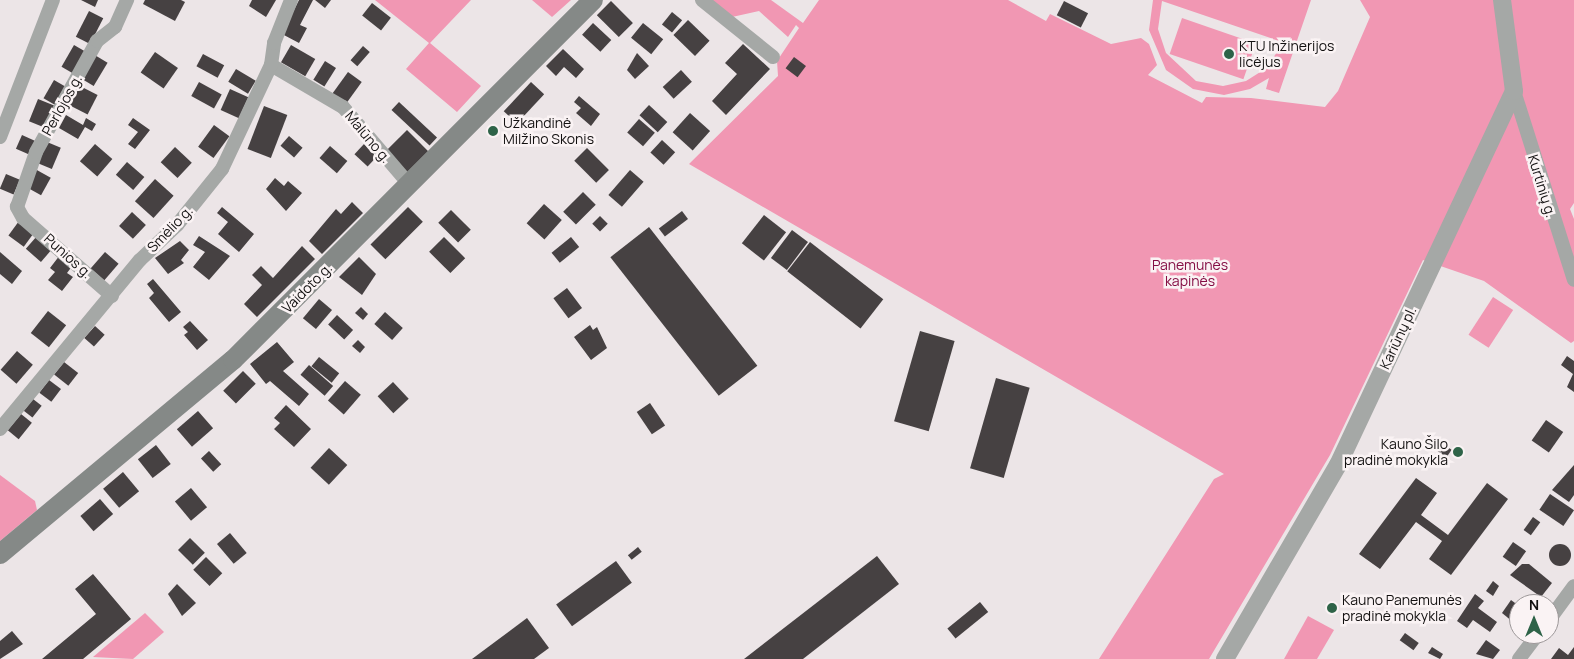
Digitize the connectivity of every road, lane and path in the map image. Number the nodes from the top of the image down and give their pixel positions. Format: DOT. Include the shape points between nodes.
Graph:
graph roads {
  1 [pos="53,0"];
  2 [pos="127,0"];
  3 [pos="291,0"];
  4 [pos="594,0"];
  5 [pos="702,0"];
  6 [pos="1502,0"];
  7 [pos="773,57"];
  8 [pos="271,65"];
  9 [pos="1514,91"];
  10 [pos="0,137"];
  11 [pos="409,184"];
  12 [pos="23,218"];
  13 [pos="1574,280"];
  14 [pos="112,296"];
  15 [pos="0,429"];
  16 [pos="0,554"];
  17 [pos="1574,586"];
  18 [pos="1559,606"];
  19 [pos="1531,644"];
  20 [pos="1224,659"];
  21 [pos="1520,659"];
  1 -- 10 [label="street"];
  2 -- 12 [label="street, Perlojos g." via="115,27 97,41 36,152 16,207"];
  3 -- 8 [label="street, Smėlio g." via="274,43"];
  4 -- 11 [label="main road, Vaidoto g."];
  5 -- 7 [label="street"];
  6 -- 9 [label="street"];
  8 -- 11 [label="street, Malūno g." via="343,107"];
  8 -- 14 [label="street, Smėlio g." via="222,169"];
  9 -- 13 [label="street, Kurtinių g."];
  9 -- 20 [label="street, Kariūnų pl." via="1338,465"];
  11 -- 16 [label="main road, Vaidoto g." via="233,360"];
  12 -- 14 [label="street, Punios g."];
  14 -- 15 [label="street, Smėlio g."];
  17 -- 18 [label="street"];
  19 -- 21 [label="street"];
}
